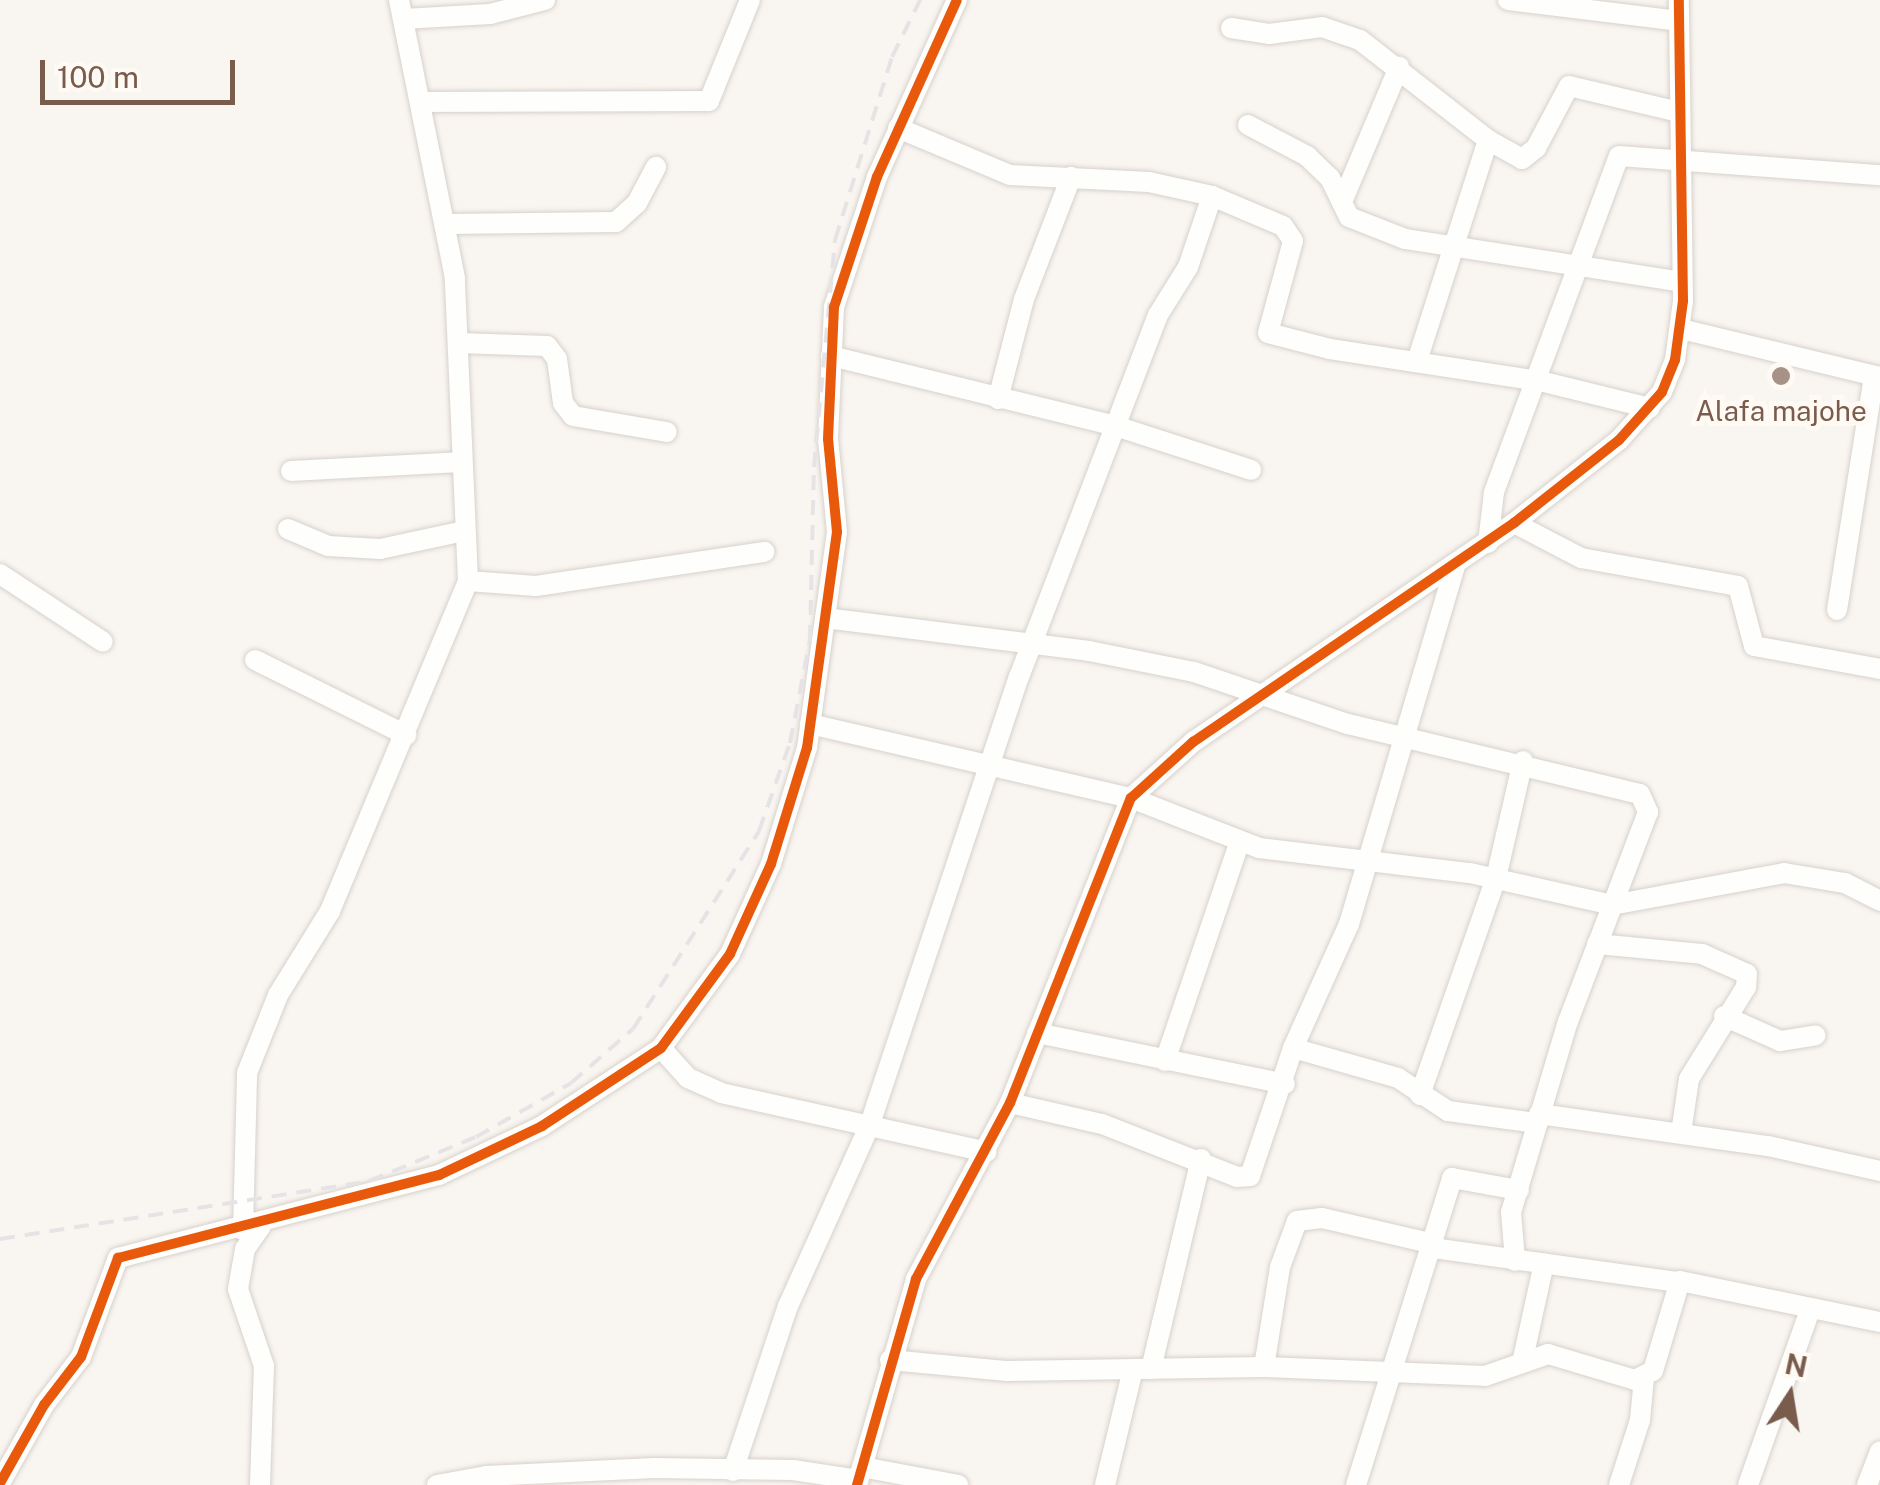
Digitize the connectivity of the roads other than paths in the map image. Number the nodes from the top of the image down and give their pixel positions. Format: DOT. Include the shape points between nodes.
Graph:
graph roads {
  1 [pos="545,0"];
  2 [pos="750,0"];
  3 [pos="957,0"];
  4 [pos="1508,0"];
  5 [pos="401,10"];
  6 [pos="1679,10"];
  7 [pos="1231,28"];
  8 [pos="1399,67"];
  9 [pos="422,102"];
  10 [pos="1679,112"];
  11 [pos="1248,126"];
  12 [pos="898,128"];
  13 [pos="1488,140"];
  14 [pos="1679,161"];
  15 [pos="656,167"];
  16 [pos="1880,174"];
  17 [pos="1071,178"];
  18 [pos="1212,196"];
  19 [pos="1342,202"];
  20 [pos="448,224"];
  21 [pos="1455,250"];
  22 [pos="1583,265"];
  23 [pos="1682,282"];
  24 [pos="1681,329"];
  25 [pos="459,342"];
  26 [pos="832,356"];
  27 [pos="1418,358"];
  28 [pos="1877,376"];
  29 [pos="1540,381"];
  30 [pos="998,399"];
  31 [pos="1650,408"];
  32 [pos="1119,427"];
  33 [pos="668,432"];
  34 [pos="460,462"];
  35 [pos="1251,470"];
  36 [pos="292,471"];
  37 [pos="1514,523"];
  38 [pos="288,528"];
  39 [pos="464,532"];
  40 [pos="1488,543"];
  41 [pos="764,552"];
  42 [pos="1455,567"];
  43 [pos="0,574"];
  44 [pos="468,581"];
  45 [pos="1837,610"];
  46 [pos="825,618"];
  47 [pos="103,642"];
  48 [pos="1032,643"];
  49 [pos="255,660"];
  50 [pos="1880,669"];
  51 [pos="1262,695"];
  52 [pos="810,724"];
  53 [pos="406,735"];
  54 [pos="1405,736"];
  55 [pos="1523,761"];
  56 [pos="989,766"];
  57 [pos="1132,798"];
  58 [pos="1239,844"];
  59 [pos="1368,860"];
  60 [pos="1496,878"];
  61 [pos="1880,901"];
  62 [pos="1612,906"];
  63 [pos="1596,944"];
  64 [pos="1724,1016"];
  65 [pos="1036,1033"];
  66 [pos="1816,1035"];
  67 [pos="661,1048"];
  68 [pos="1293,1048"];
  69 [pos="1165,1061"];
  70 [pos="1285,1084"];
  71 [pos="1420,1094"];
  72 [pos="1010,1103"];
  73 [pos="1538,1118"];
  74 [pos="870,1124"];
  75 [pos="1681,1133"];
  76 [pos="987,1152"];
  77 [pos="1201,1159"];
  78 [pos="1880,1171"];
  79 [pos="1520,1190"];
  80 [pos="252,1228"];
  81 [pos="1434,1246"];
  82 [pos="1515,1262"];
  83 [pos="1544,1263"];
  84 [pos="1678,1282"];
  85 [pos="1810,1310"];
  86 [pos="1880,1322"];
  87 [pos="890,1360"];
  88 [pos="1522,1363"];
  89 [pos="1264,1367"];
  90 [pos="1142,1369"];
  91 [pos="1396,1376"];
  92 [pos="1644,1378"];
  93 [pos="1880,1451"];
  94 [pos="732,1470"];
  95 [pos="859,1477"];
  96 [pos="0,1483"];
  97 [pos="260,1485"];
  98 [pos="437,1485"];
  99 [pos="958,1485"];
  100 [pos="1105,1485"];
  101 [pos="1356,1485"];
  102 [pos="1619,1485"];
  103 [pos="1748,1485"];
  104 [pos="1867,1485"];
  1 -- 5 [label="street" via="490,14"];
  2 -- 9 [label="street" via="709,101"];
  3 -- 12 [label="street"];
  4 -- 6 [label="street"];
  5 -- 9 [label="street"];
  6 -- 10 [label="street"];
  7 -- 8 [label="street" via="1340,31"];
  8 -- 13 [label="street"];
  8 -- 19 [label="street"];
  9 -- 20 [label="street"];
  10 -- 13 [label="street" via="1569,86 1530,158 1512,156"];
  10 -- 14 [label="street"];
  11 -- 19 [label="street" via="1308,156"];
  12 -- 17 [label="street" via="1010,176"];
  12 -- 26 [label="street" via="834,307"];
  13 -- 21 [label="street"];
  14 -- 16 [label="street"];
  14 -- 22 [label="street" via="1619,156"];
  14 -- 23 [label="street"];
  15 -- 20 [label="street" via="637,203 616,222"];
  17 -- 18 [label="street" via="1125,178"];
  17 -- 30 [label="street" via="1024,299"];
  18 -- 27 [label="street" via="1290,233 1268,334 1330,350"];
  18 -- 32 [label="street" via="1188,267 1158,315"];
  19 -- 21 [label="street" via="1355,220"];
  20 -- 25 [label="street"];
  21 -- 22 [label="street"];
  21 -- 27 [label="street"];
  22 -- 23 [label="street"];
  22 -- 29 [label="street"];
  23 -- 24 [label="street"];
  24 -- 28 [label="street"];
  24 -- 31 [label="street" via="1675,360"];
  25 -- 33 [label="street" via="547,346 573,416"];
  25 -- 34 [label="street"];
  26 -- 30 [label="street"];
  26 -- 46 [label="street" via="828,439 838,516"];
  27 -- 29 [label="street"];
  28 -- 45 [label="street"];
  29 -- 31 [label="street"];
  29 -- 40 [label="street" via="1490,503"];
  30 -- 32 [label="street"];
  31 -- 37 [label="street"];
  32 -- 35 [label="street"];
  32 -- 48 [label="street"];
  34 -- 36 [label="street"];
  34 -- 39 [label="street"];
  37 -- 40 [label="street"];
  37 -- 50 [label="street" via="1581,558 1738,586 1754,646"];
  38 -- 39 [label="street" via="328,546 380,549"];
  39 -- 44 [label="street"];
  40 -- 42 [label="street"];
  41 -- 44 [label="street" via="536,586"];
  42 -- 51 [label="street"];
  42 -- 54 [label="street"];
  43 -- 47 [label="street"];
  44 -- 53 [label="street"];
  46 -- 48 [label="street"];
  46 -- 52 [label="street"];
  48 -- 51 [label="street" via="1194,672"];
  48 -- 56 [label="street"];
  49 -- 53 [label="street"];
  51 -- 54 [label="street"];
  51 -- 57 [label="street" via="1193,742"];
  52 -- 56 [label="street"];
  52 -- 67 [label="street" via="792,804 745,922 730,954"];
  53 -- 80 [label="street" via="330,911 278,995 247,1073"];
  54 -- 55 [label="street"];
  54 -- 59 [label="street"];
  55 -- 60 [label="street"];
  55 -- 62 [label="street" via="1647,800"];
  56 -- 57 [label="street"];
  56 -- 74 [label="street"];
  57 -- 58 [label="street"];
  57 -- 65 [label="street"];
  58 -- 59 [label="street"];
  58 -- 69 [label="street"];
  59 -- 60 [label="street"];
  59 -- 68 [label="street" via="1348,924"];
  60 -- 62 [label="street"];
  60 -- 71 [label="street"];
  61 -- 62 [label="street" via="1845,883 1784,873"];
  62 -- 63 [label="street"];
  63 -- 64 [label="street" via="1674,949 1742,970 1750,979"];
  63 -- 73 [label="street"];
  64 -- 66 [label="street" via="1770,1038"];
  64 -- 75 [label="street" via="1689,1079"];
  65 -- 69 [label="street"];
  65 -- 72 [label="street"];
  67 -- 74 [label="street" via="688,1078 712,1090"];
  67 -- 80 [label="street" via="542,1126 439,1176"];
  68 -- 70 [label="street"];
  68 -- 71 [label="street" via="1384,1073"];
  69 -- 70 [label="street"];
  70 -- 77 [label="street" via="1250,1176 1236,1177"];
  71 -- 73 [label="street" via="1448,1111"];
  72 -- 76 [label="street"];
  72 -- 77 [label="street" via="1062,1112"];
  73 -- 75 [label="street"];
  73 -- 79 [label="street"];
  74 -- 76 [label="street"];
  74 -- 94 [label="street" via="788,1306"];
  75 -- 78 [label="street"];
  76 -- 87 [label="street" via="916,1279"];
  77 -- 90 [label="street"];
  79 -- 81 [label="street" via="1453,1177"];
  79 -- 82 [label="street" via="1508,1228"];
  80 -- 96 [label="street" via="118,1258 81,1357 44,1404"];
  80 -- 97 [label="street" via="238,1289 264,1366"];
  81 -- 82 [label="street"];
  81 -- 89 [label="street" via="1322,1218 1297,1221 1280,1268"];
  81 -- 91 [label="street"];
  82 -- 83 [label="street"];
  83 -- 84 [label="street"];
  83 -- 88 [label="street"];
  84 -- 85 [label="street"];
  84 -- 92 [label="street" via="1653,1370"];
  85 -- 86 [label="street"];
  85 -- 103 [label="street"];
  87 -- 90 [label="street" via="1006,1371"];
  87 -- 95 [label="street"];
  88 -- 91 [label="street" via="1495,1375"];
  88 -- 92 [label="street" via="1548,1354 1610,1375"];
  89 -- 90 [label="street"];
  89 -- 91 [label="street"];
  90 -- 100 [label="street"];
  91 -- 101 [label="street"];
  92 -- 102 [label="street" via="1640,1420"];
  93 -- 104 [label="street"];
  94 -- 95 [label="street"];
  94 -- 98 [label="street" via="526,1473"];
  95 -- 99 [label="street"];
}
